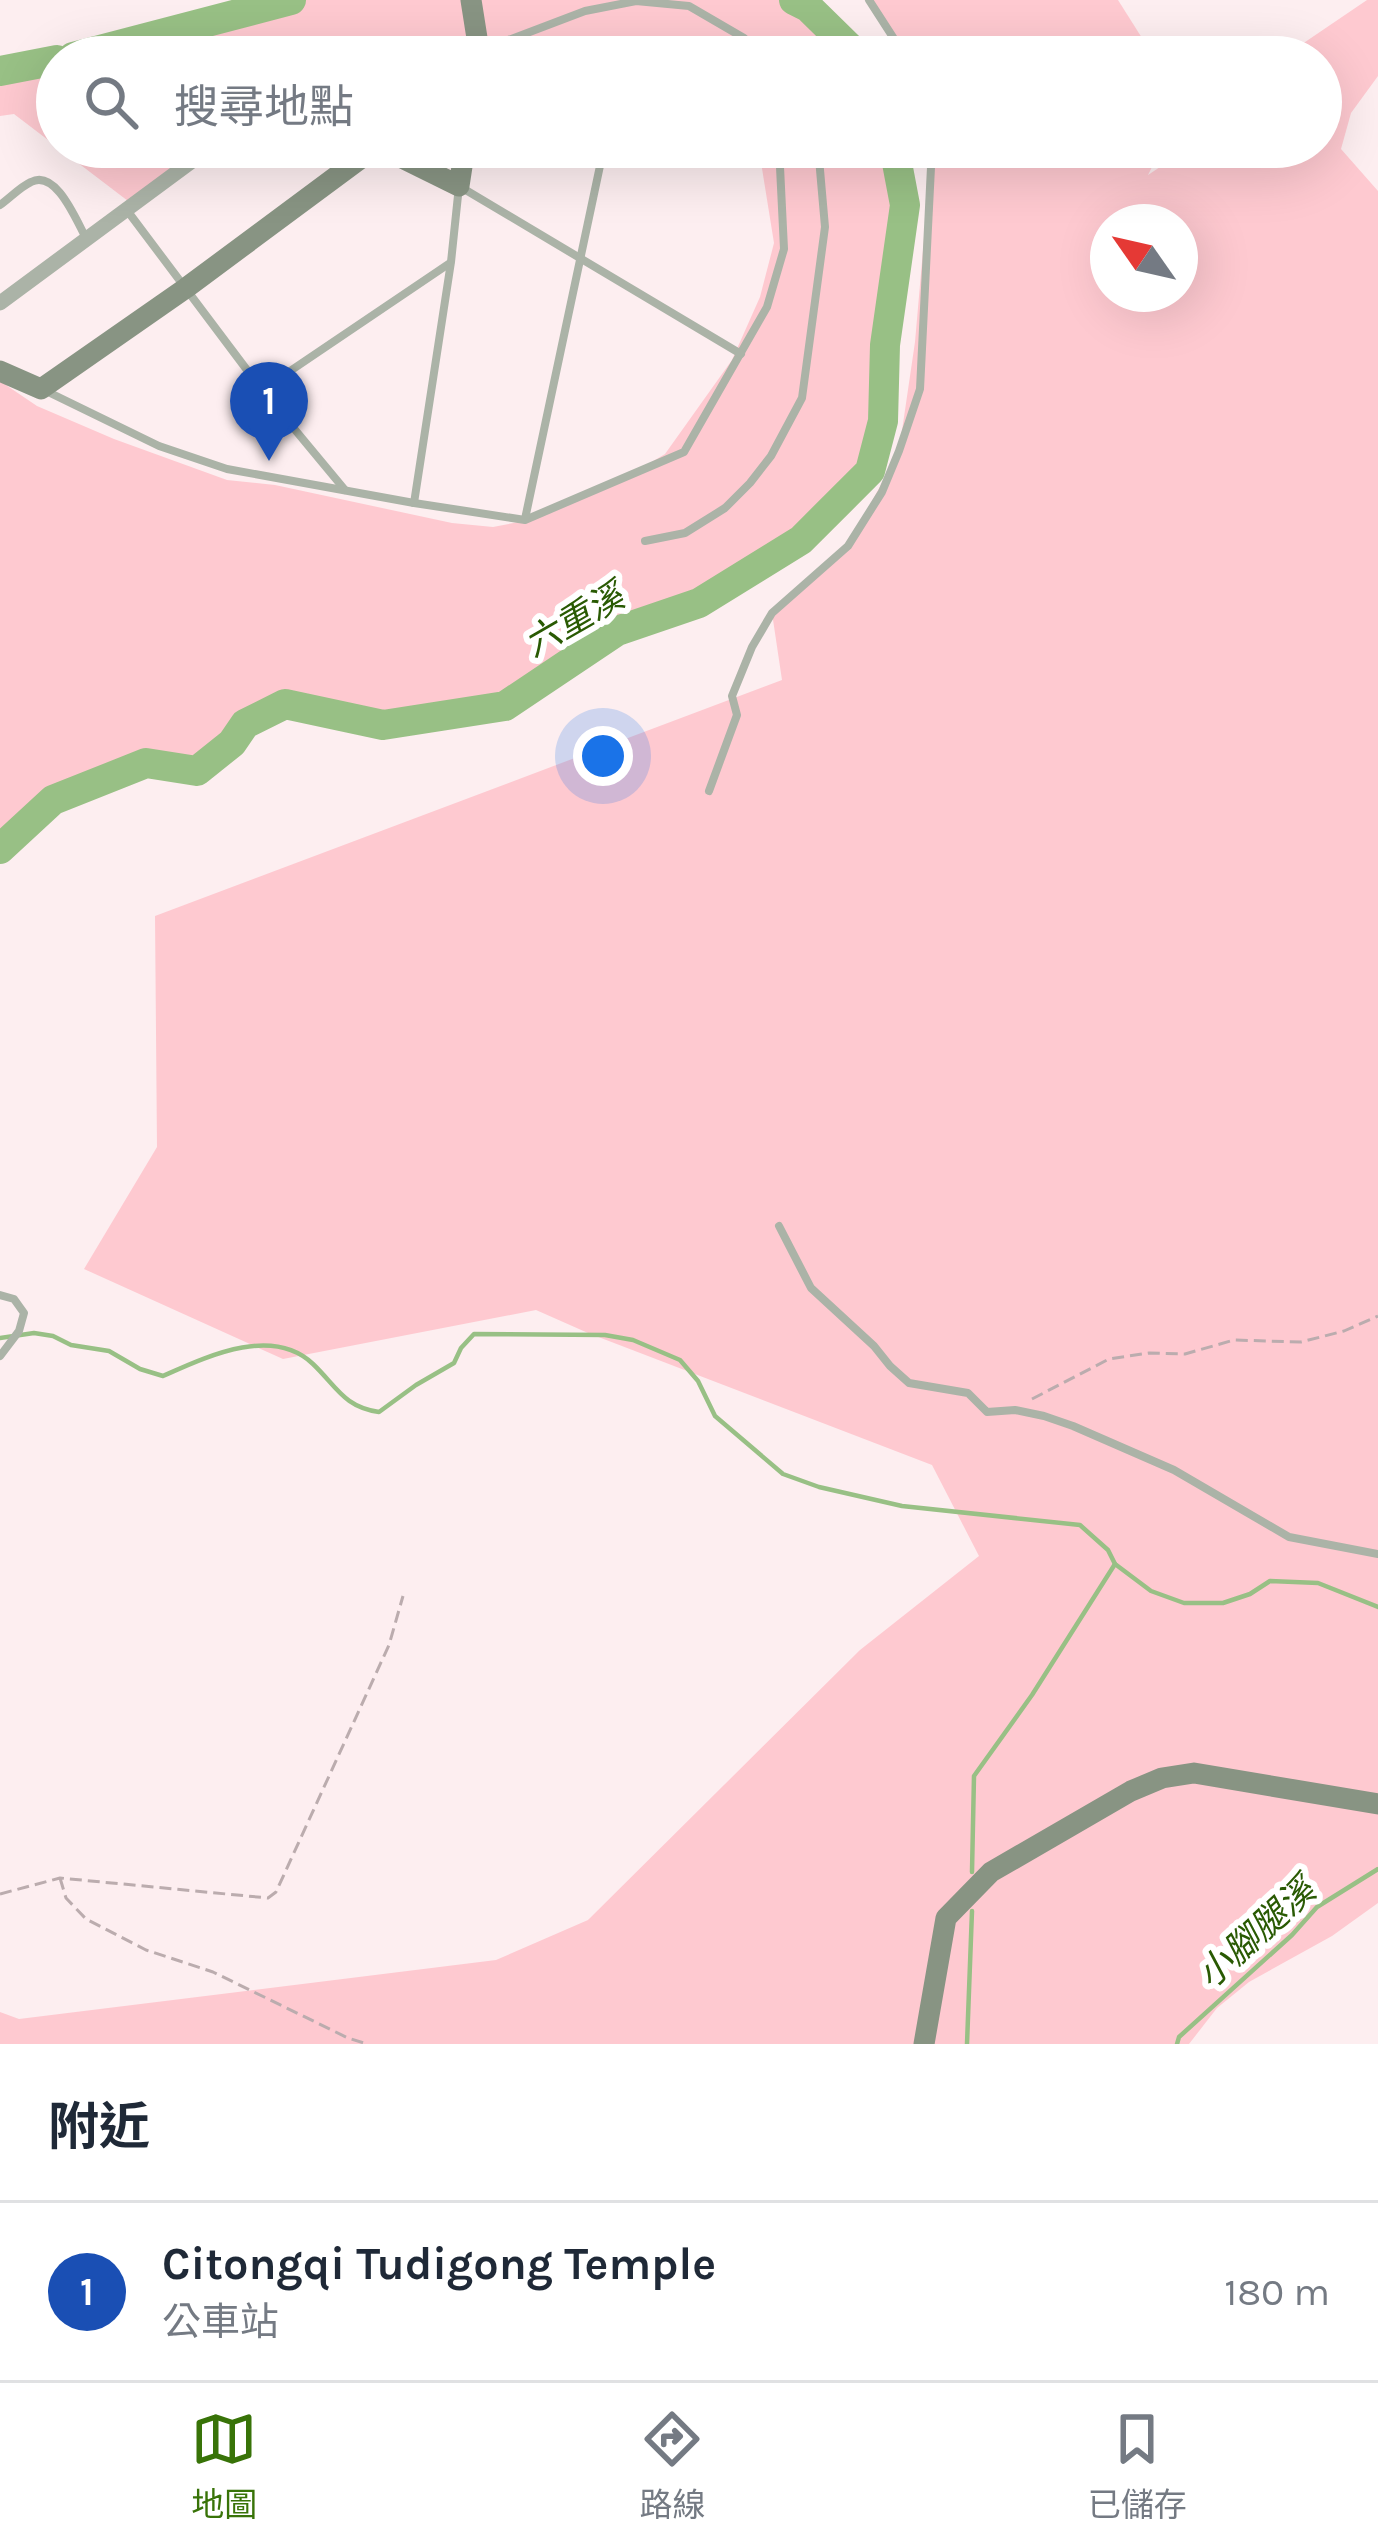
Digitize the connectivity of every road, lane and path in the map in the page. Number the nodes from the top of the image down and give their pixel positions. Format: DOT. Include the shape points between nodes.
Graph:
graph roads {
  1 [pos="471,0"];
  2 [pos="869,0"];
  3 [pos="477,36"];
  4 [pos="524,36"];
  5 [pos="741,36"];
  6 [pos="892,36"];
  7 [pos="182,168"];
  8 [pos="349,168"];
  9 [pos="422,168"];
  10 [pos="462,168"];
  11 [pos="600,168"];
  12 [pos="780,168"];
  13 [pos="820,168"];
  14 [pos="931,168"];
  15 [pos="459,186"];
  16 [pos="0,205"];
  17 [pos="126,209"];
  18 [pos="87,239"];
  19 [pos="581,257"];
  20 [pos="451,262"];
  21 [pos="186,287"];
  22 [pos="0,303"];
  23 [pos="741,354"];
  24 [pos="0,371"];
  25 [pos="41,389"];
  26 [pos="262,390"];
  27 [pos="346,491"];
  28 [pos="414,503"];
  29 [pos="525,520"];
  30 [pos="645,541"];
  31 [pos="709,791"];
  32 [pos="779,1226"];
  33 [pos="0,1295"];
  34 [pos="1378,1316"];
  35 [pos="0,1356"];
  36 [pos="1016,1411"];
  37 [pos="1378,1554"];
  38 [pos="403,1596"];
  39 [pos="1378,1804"];
  40 [pos="61,1878"];
  41 [pos="0,1894"];
  42 [pos="367,2044"];
  43 [pos="924,2044"];
  1 -- 3 [label="street"];
  2 -- 6 [label="lane"];
  4 -- 5 [label="lane" via="636,1 689,6"];
  7 -- 17 [label="street"];
  8 -- 21 [label="street"];
  9 -- 15 [label="street"];
  10 -- 15 [label="street"];
  11 -- 19 [label="lane"];
  12 -- 23 [label="lane" via="784,249"];
  13 -- 30 [label="lane" via="825,227 802,398 771,456 725,508 685,533"];
  14 -- 31 [label="lane" via="920,389 906,430 882,492 848,546 772,613 752,647 731,696 737,715"];
  15 -- 19 [label="lane"];
  15 -- 20 [label="lane"];
  16 -- 18 [label="lane" via="44,179"];
  17 -- 18 [label="street"];
  17 -- 21 [label="lane"];
  18 -- 22 [label="street"];
  19 -- 23 [label="lane"];
  19 -- 29 [label="lane"];
  20 -- 26 [label="lane"];
  20 -- 28 [label="lane"];
  21 -- 25 [label="street"];
  21 -- 26 [label="lane"];
  23 -- 29 [label="lane" via="683,452"];
  24 -- 25 [label="street"];
  25 -- 27 [label="lane" via="195,459"];
  26 -- 27 [label="lane"];
  27 -- 28 [label="lane"];
  28 -- 29 [label="lane"];
  32 -- 36 [label="lane" via="811,1288 909,1383 968,1393 987,1412"];
  33 -- 35 [label="lane" via="25,1313"];
  34 -- 36 [label="path" via="1301,1342 1234,1340 1185,1354 1109,1359"];
  36 -- 37 [label="lane" via="1149,1458 1289,1537"];
  38 -- 40 [label="path" via="389,1645 276,1892 268,1898"];
  39 -- 43 [label="street" via="1194,1773 1131,1791 991,1873 946,1918"];
  40 -- 41 [label="path"];
  40 -- 42 [label="path" via="66,1898 86,1919 124,1940"];
}
